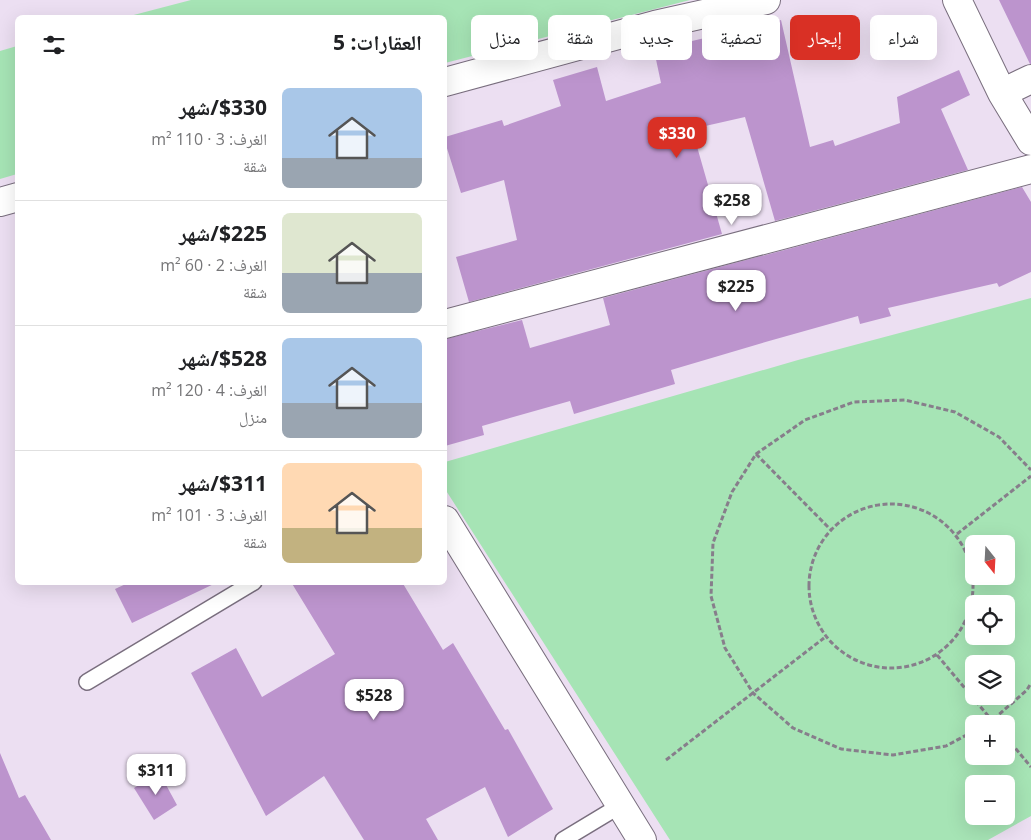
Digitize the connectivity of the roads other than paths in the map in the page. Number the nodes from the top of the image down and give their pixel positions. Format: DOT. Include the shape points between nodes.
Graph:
graph roads {
  1 [pos="766,0"];
  2 [pos="956,0"];
  3 [pos="1031,79"];
  4 [pos="447,81"];
  5 [pos="1002,93"];
  6 [pos="1031,141"];
  7 [pos="1031,169"];
  8 [pos="15,198"];
  9 [pos="0,202"];
  10 [pos="447,323"];
  11 [pos="447,523"];
  12 [pos="249,585"];
  13 [pos="87,682"];
  14 [pos="621,805"];
  15 [pos="562,840"];
  16 [pos="642,840"];
  1 -- 4 [label="street" via="655,25"];
  2 -- 5 [label="street"];
  3 -- 5 [label="street"];
  5 -- 6 [label="street"];
  7 -- 10 [label="street"];
  8 -- 9 [label="street"];
  11 -- 14 [label="street"];
  12 -- 13 [label="lane"];
  14 -- 15 [label="lane"];
  14 -- 16 [label="street"];
}
